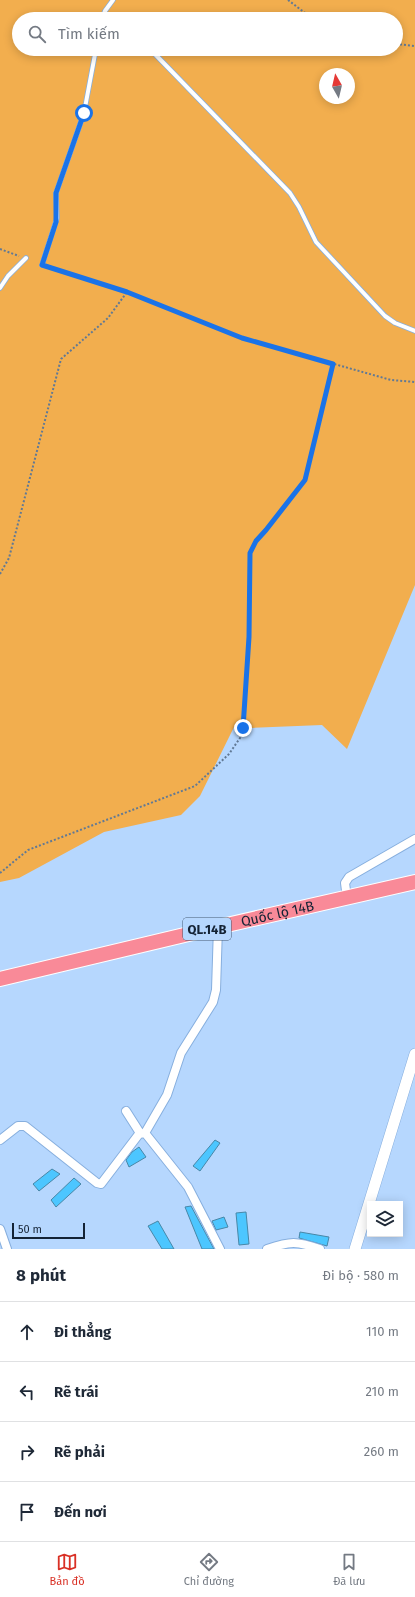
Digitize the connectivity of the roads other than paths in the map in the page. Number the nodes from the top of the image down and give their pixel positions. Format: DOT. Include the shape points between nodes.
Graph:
graph roads {
  1 [pos="113,0"];
  2 [pos="105,12"];
  3 [pos="95,56"];
  4 [pos="157,56"];
  5 [pos="26,258"];
  6 [pos="42,265"];
  7 [pos="0,288"];
  8 [pos="415,331"];
  9 [pos="415,839"];
  10 [pos="415,882"];
  11 [pos="347,898"];
  12 [pos="218,927"];
  13 [pos="0,979"];
  14 [pos="415,1054"];
  15 [pos="126,1111"];
  16 [pos="143,1133"];
  17 [pos="0,1140"];
  18 [pos="0,1229"];
  19 [pos="7,1249"];
  20 [pos="220,1249"];
  21 [pos="267,1249"];
  22 [pos="320,1249"];
  23 [pos="355,1249"];
  1 -- 2 [label="lane"];
  3 -- 6 [label="lane" via="84,113 56,193 56,222"];
  4 -- 8 [label="lane" via="290,193 316,242 385,316"];
  5 -- 7 [label="lane"];
  9 -- 11 [label="street" via="349,877 345,883"];
  10 -- 11 [label="highway, Quốc lộ 14B / QL.14B"];
  11 -- 12 [label="highway, Quốc lộ 14B / QL.14B"];
  12 -- 13 [label="highway, Quốc lộ 14B / QL.14B"];
  12 -- 16 [label="street" via="216,990 213,1002 181,1053 167,1095"];
  14 -- 23 [label="main road"];
  15 -- 16 [label="street"];
  16 -- 17 [label="street" via="101,1184 25,1126 18,1126"];
  16 -- 20 [label="street" via="188,1187"];
  18 -- 19 [label="street"];
  21 -- 22 [label="street" via="294,1242"];
}
